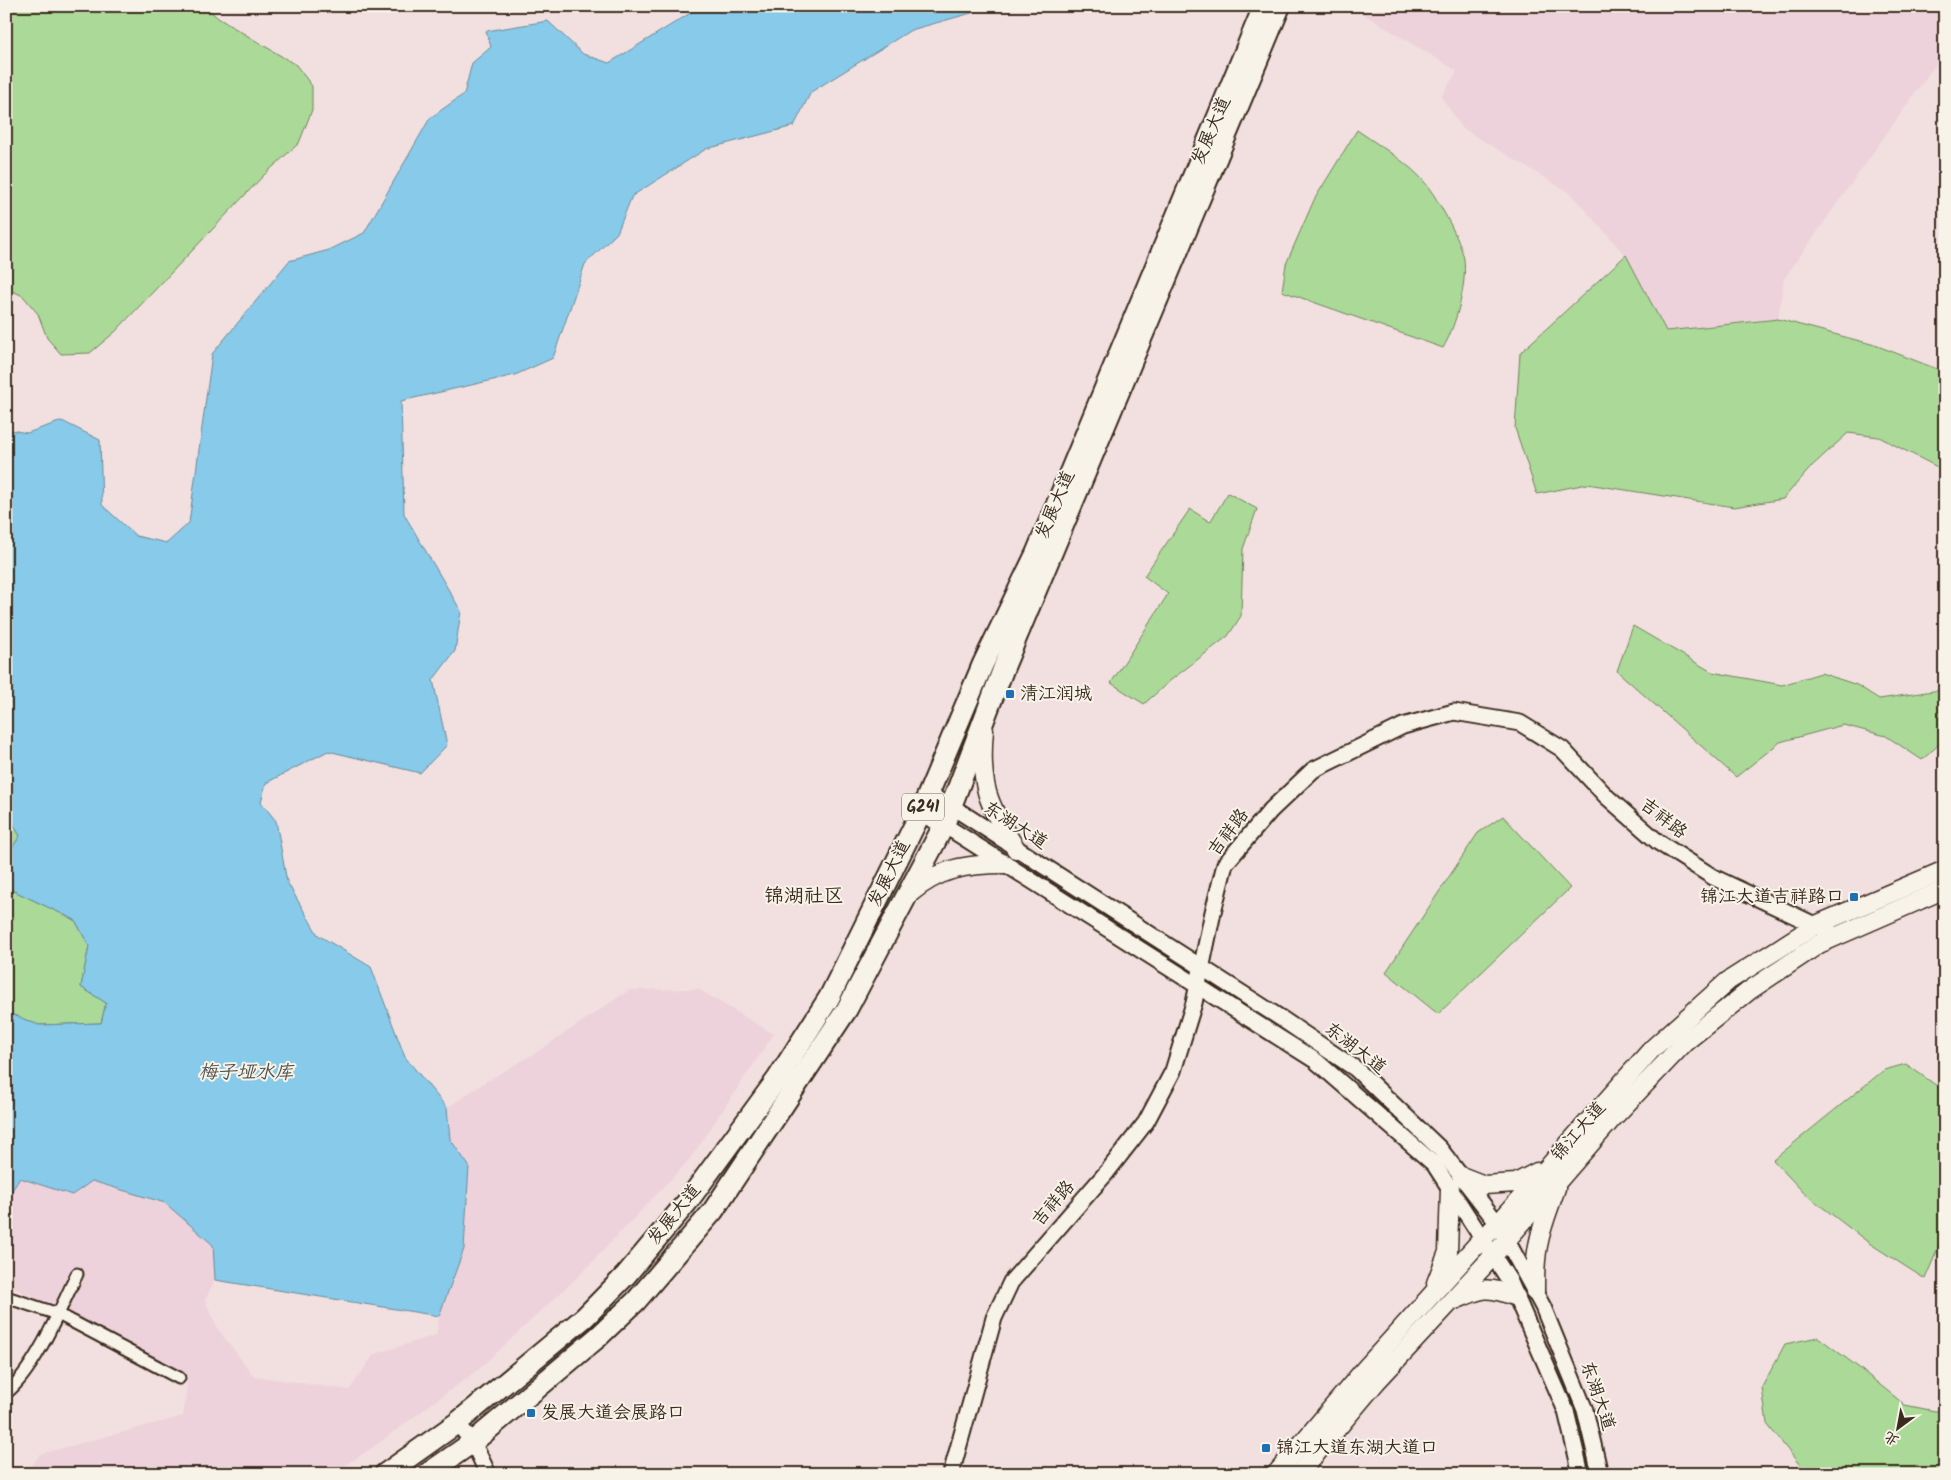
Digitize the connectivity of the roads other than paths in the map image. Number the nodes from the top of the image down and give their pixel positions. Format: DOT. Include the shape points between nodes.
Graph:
graph roads {
  1 [pos="1264,6"];
  2 [pos="1280,6"];
  3 [pos="985,717"];
  4 [pos="928,795"];
  5 [pos="951,806"];
  6 [pos="920,814"];
  7 [pos="944,826"];
  8 [pos="1016,849"];
  9 [pos="1005,864"];
  10 [pos="1945,870"];
  11 [pos="1945,889"];
  12 [pos="908,894"];
  13 [pos="1816,925"];
  14 [pos="1838,936"];
  15 [pos="1201,967"];
  16 [pos="1197,986"];
  17 [pos="1554,1172"];
  18 [pos="1455,1182"];
  19 [pos="1498,1224"];
  20 [pos="1482,1239"];
  21 [pos="1507,1240"];
  22 [pos="1493,1256"];
  23 [pos="77,1274"];
  24 [pos="1535,1292"];
  25 [pos="1432,1294"];
  26 [pos="6,1297"];
  27 [pos="1516,1297"];
  28 [pos="1448,1303"];
  29 [pos="58,1314"];
  30 [pos="179,1378"];
  31 [pos="6,1393"];
  32 [pos="457,1424"];
  33 [pos="473,1442"];
  34 [pos="385,1474"];
  35 [pos="428,1474"];
  36 [pos="488,1474"];
  37 [pos="951,1474"];
  38 [pos="1276,1474"];
  39 [pos="1298,1474"];
  40 [pos="1581,1474"];
  41 [pos="1600,1474"];
  1 -- 4 [label="highway, 发展大道 / G241" via="1036,554 983,664"];
  2 -- 3 [label="highway, 发展大道 / G241"];
  3 -- 5 [label="highway, 发展大道 / G241"];
  3 -- 8 [label="main road" via="981,758 986,792"];
  4 -- 5 [label="main road, 东湖大道"];
  4 -- 6 [label="highway, 发展大道 / G241"];
  5 -- 7 [label="highway, 发展大道 / G241"];
  5 -- 8 [label="main road, 东湖大道"];
  6 -- 7 [label="main road, 东湖大道"];
  6 -- 32 [label="highway, 发展大道 / G241" via="829,998 778,1078 688,1201 585,1317"];
  7 -- 9 [label="main road, 东湖大道"];
  7 -- 12 [label="highway, 发展大道 / G241"];
  8 -- 15 [label="main road, 东湖大道"];
  9 -- 12 [label="main road" via="957,868 925,880"];
  9 -- 16 [label="main road, 东湖大道"];
  10 -- 13 [label="main road, 锦江大道"];
  11 -- 14 [label="main road, 锦江大道"];
  12 -- 33 [label="highway, 发展大道 / G241" via="847,1009 713,1211 636,1301"];
  13 -- 14 [label="main road, 吉祥路"];
  13 -- 15 [label="main road, 吉祥路" via="1714,877 1658,842 1607,797 1562,749 1520,723 1454,712 1403,726 1313,770 1271,810 1225,864"];
  13 -- 17 [label="main road, 锦江大道" via="1728,981 1658,1043"];
  14 -- 17 [label="main road, 锦江大道" via="1819,944 1750,990 1685,1042 1610,1121"];
  15 -- 16 [label="main road, 吉祥路"];
  15 -- 18 [label="main road, 东湖大道" via="1356,1069 1440,1149"];
  16 -- 18 [label="main road, 东湖大道" via="1316,1061"];
  16 -- 37 [label="main road, 吉祥路" via="1173,1071 1146,1122 1011,1282 994,1318"];
  17 -- 18 [label="main road" via="1516,1183 1484,1185"];
  17 -- 19 [label="main road, 锦江大道"];
  17 -- 21 [label="main road, 锦江大道"];
  17 -- 24 [label="main road" via="1536,1259"];
  18 -- 19 [label="main road, 东湖大道"];
  18 -- 20 [label="main road, 东湖大道"];
  18 -- 25 [label="main road" via="1448,1252"];
  19 -- 20 [label="main road, 锦江大道"];
  19 -- 21 [label="main road, 东湖大道"];
  20 -- 22 [label="main road, 东湖大道"];
  20 -- 25 [label="main road, 锦江大道"];
  21 -- 22 [label="main road, 锦江大道"];
  21 -- 24 [label="main road, 东湖大道"];
  22 -- 27 [label="main road, 东湖大道"];
  22 -- 28 [label="main road, 锦江大道"];
  23 -- 29 [label="street"];
  24 -- 41 [label="main road, 东湖大道" via="1585,1410"];
  25 -- 38 [label="main road, 锦江大道"];
  26 -- 29 [label="street"];
  27 -- 28 [label="main road" via="1498,1289 1478,1290"];
  27 -- 40 [label="main road, 东湖大道" via="1566,1411"];
  28 -- 39 [label="main road, 锦江大道"];
  29 -- 30 [label="street"];
  29 -- 31 [label="street" via="38,1351"];
  32 -- 33 [label="main road"];
  32 -- 34 [label="highway, 发展大道 / G241"];
  33 -- 35 [label="highway, 发展大道 / G241"];
  33 -- 36 [label="main road"];
}
